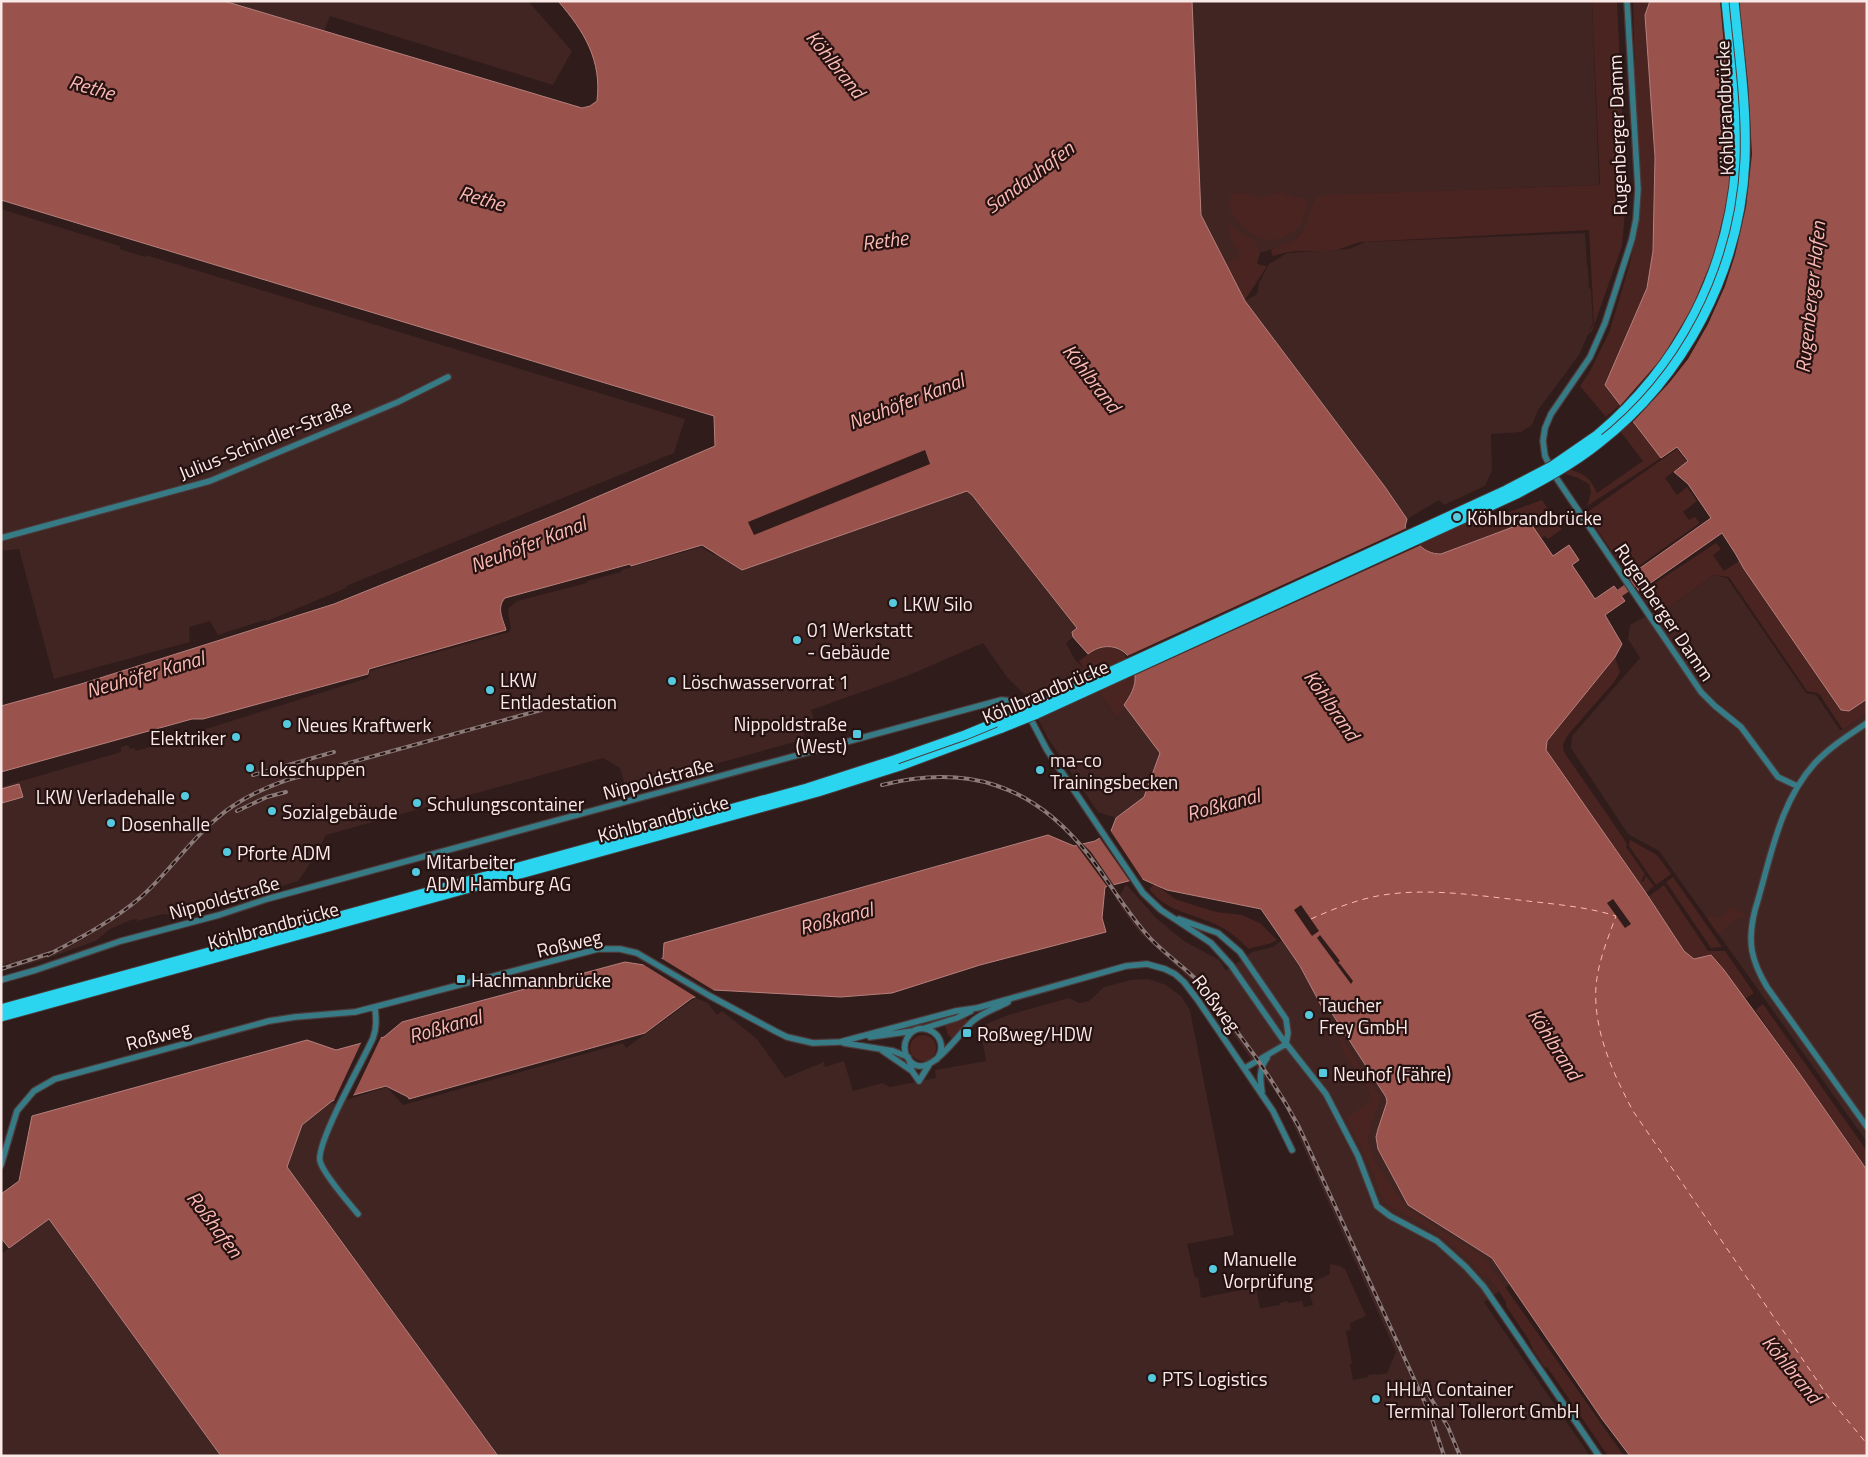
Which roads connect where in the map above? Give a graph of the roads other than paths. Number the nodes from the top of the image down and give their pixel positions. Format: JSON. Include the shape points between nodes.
{"nodes":[{"id":1,"x":1627,"y":1,"type":"edge"},
{"id":2,"x":1726,"y":1,"type":"edge"},
{"id":3,"x":1734,"y":1,"type":"edge"},
{"id":4,"x":448,"y":377,"type":"dead end"},
{"id":5,"x":1,"y":538,"type":"edge"},
{"id":6,"x":1867,"y":723,"type":"edge"},
{"id":7,"x":1797,"y":786,"type":"junction"},
{"id":8,"x":1169,"y":916,"type":"junction"},
{"id":9,"x":1,"y":980,"type":"edge"},
{"id":10,"x":1022,"y":996,"type":"junction"},
{"id":11,"x":375,"y":1008,"type":"junction"},
{"id":12,"x":977,"y":1008,"type":"junction"},
{"id":13,"x":1,"y":1009,"type":"edge"},
{"id":14,"x":1,"y":1017,"type":"edge"},
{"id":15,"x":918,"y":1030,"type":"junction"},
{"id":16,"x":858,"y":1038,"type":"junction"},
{"id":17,"x":840,"y":1042,"type":"junction"},
{"id":18,"x":1286,"y":1044,"type":"junction"},
{"id":19,"x":878,"y":1048,"type":"junction"},
{"id":20,"x":1268,"y":1056,"type":"junction"},
{"id":21,"x":908,"y":1058,"type":"junction"},
{"id":22,"x":937,"y":1059,"type":"junction"},
{"id":23,"x":929,"y":1065,"type":"junction"},
{"id":24,"x":1245,"y":1068,"type":"junction"},
{"id":25,"x":912,"y":1070,"type":"junction"},
{"id":26,"x":1263,"y":1095,"type":"junction"},
{"id":27,"x":1867,"y":1127,"type":"edge"},
{"id":28,"x":1292,"y":1150,"type":"dead end"},
{"id":29,"x":1,"y":1164,"type":"edge"},
{"id":30,"x":358,"y":1214,"type":"dead end"},
{"id":31,"x":1599,"y":1456,"type":"edge"}],
"edges":[{"from":1,"to":7,"type":"street","name":"Rugenberger Damm","via":[[1638,189],[1636,219],[1605,323],[1590,357],[1545,428],[1545,456],[1701,692],[1741,727],[1778,777]]},
{"from":2,"to":13,"type":"main road","name":"Köhlbrandbrücke","bridge":true,"via":[[1735,94],[1736,163],[1729,217],[1714,269],[1686,330],[1650,382],[1609,425],[1552,466],[1092,681],[922,750],[807,788]]},
{"from":3,"to":14,"type":"main road","name":"Köhlbrandbrücke","bridge":true,"via":[[1743,93],[1745,160],[1737,220],[1721,277],[1693,336],[1656,389],[1610,435],[1556,473],[1517,494],[1037,714],[908,763],[818,792]]},
{"from":4,"to":5,"type":"street","name":"Julius-Schindler-Straße","via":[[398,402],[210,481]]},
{"from":6,"to":7,"type":"street","via":[[1826,753]]},
{"from":7,"to":27,"type":"street","via":[[1755,910],[1750,938],[1752,954],[1767,987]]},
{"from":8,"to":9,"type":"street","name":"Nippoldstraße","via":[[1137,884],[1047,750],[1030,716],[1015,701],[1007,699],[267,899]]},
{"from":8,"to":18,"type":"street","via":[[1199,934],[1224,956]]},
{"from":8,"to":18,"type":"street","via":[[1218,933],[1240,952],[1286,1020]]},
{"from":10,"to":12,"type":"street","name":"Roßweg"},
{"from":10,"to":22,"type":"street","name":"Roßweg","via":[[974,1019]]},
{"from":10,"to":24,"type":"street","name":"Roßweg","via":[[1120,967],[1138,964],[1157,966],[1175,974],[1189,988]]},
{"from":11,"to":17,"type":"street","name":"Roßweg","via":[[598,949],[630,951],[787,1037],[813,1043]]},
{"from":11,"to":29,"type":"street","name":"Roßweg","via":[[269,1021],[56,1079],[34,1091],[23,1103],[14,1119]]},
{"from":11,"to":30,"type":"street","via":[[373,1037],[321,1148],[320,1162]]},
{"from":12,"to":15,"type":"street","name":"Roßweg"},
{"from":12,"to":16,"type":"street","name":"Roßweg"},
{"from":15,"to":16,"type":"street","name":"Roßweg"},
{"from":15,"to":21,"type":"street","via":[[906,1041]]},
{"from":15,"to":22,"type":"street","via":[[930,1030],[939,1038],[942,1050]]},
{"from":16,"to":17,"type":"street","name":"Roßweg"},
{"from":17,"to":19,"type":"street","name":"Roßweg"},
{"from":18,"to":20,"type":"street"},
{"from":18,"to":31,"type":"street","via":[[1330,1101],[1366,1175],[1377,1206],[1437,1241],[1484,1286]]},
{"from":19,"to":21,"type":"street","name":"Roßweg"},
{"from":19,"to":25,"type":"street","name":"Roßweg"},
{"from":20,"to":24,"type":"street"},
{"from":20,"to":26,"type":"street","via":[[1262,1066]]},
{"from":21,"to":23,"type":"street","name":"Roßweg","via":[[918,1065]]},
{"from":21,"to":25,"type":"street"},
{"from":22,"to":23,"type":"street","name":"Roßweg"},
{"from":23,"to":25,"type":"street","name":"Roßweg","via":[[919,1081]]},
{"from":24,"to":26,"type":"street","name":"Roßweg"},
{"from":26,"to":28,"type":"street","name":"Roßweg"}]}
